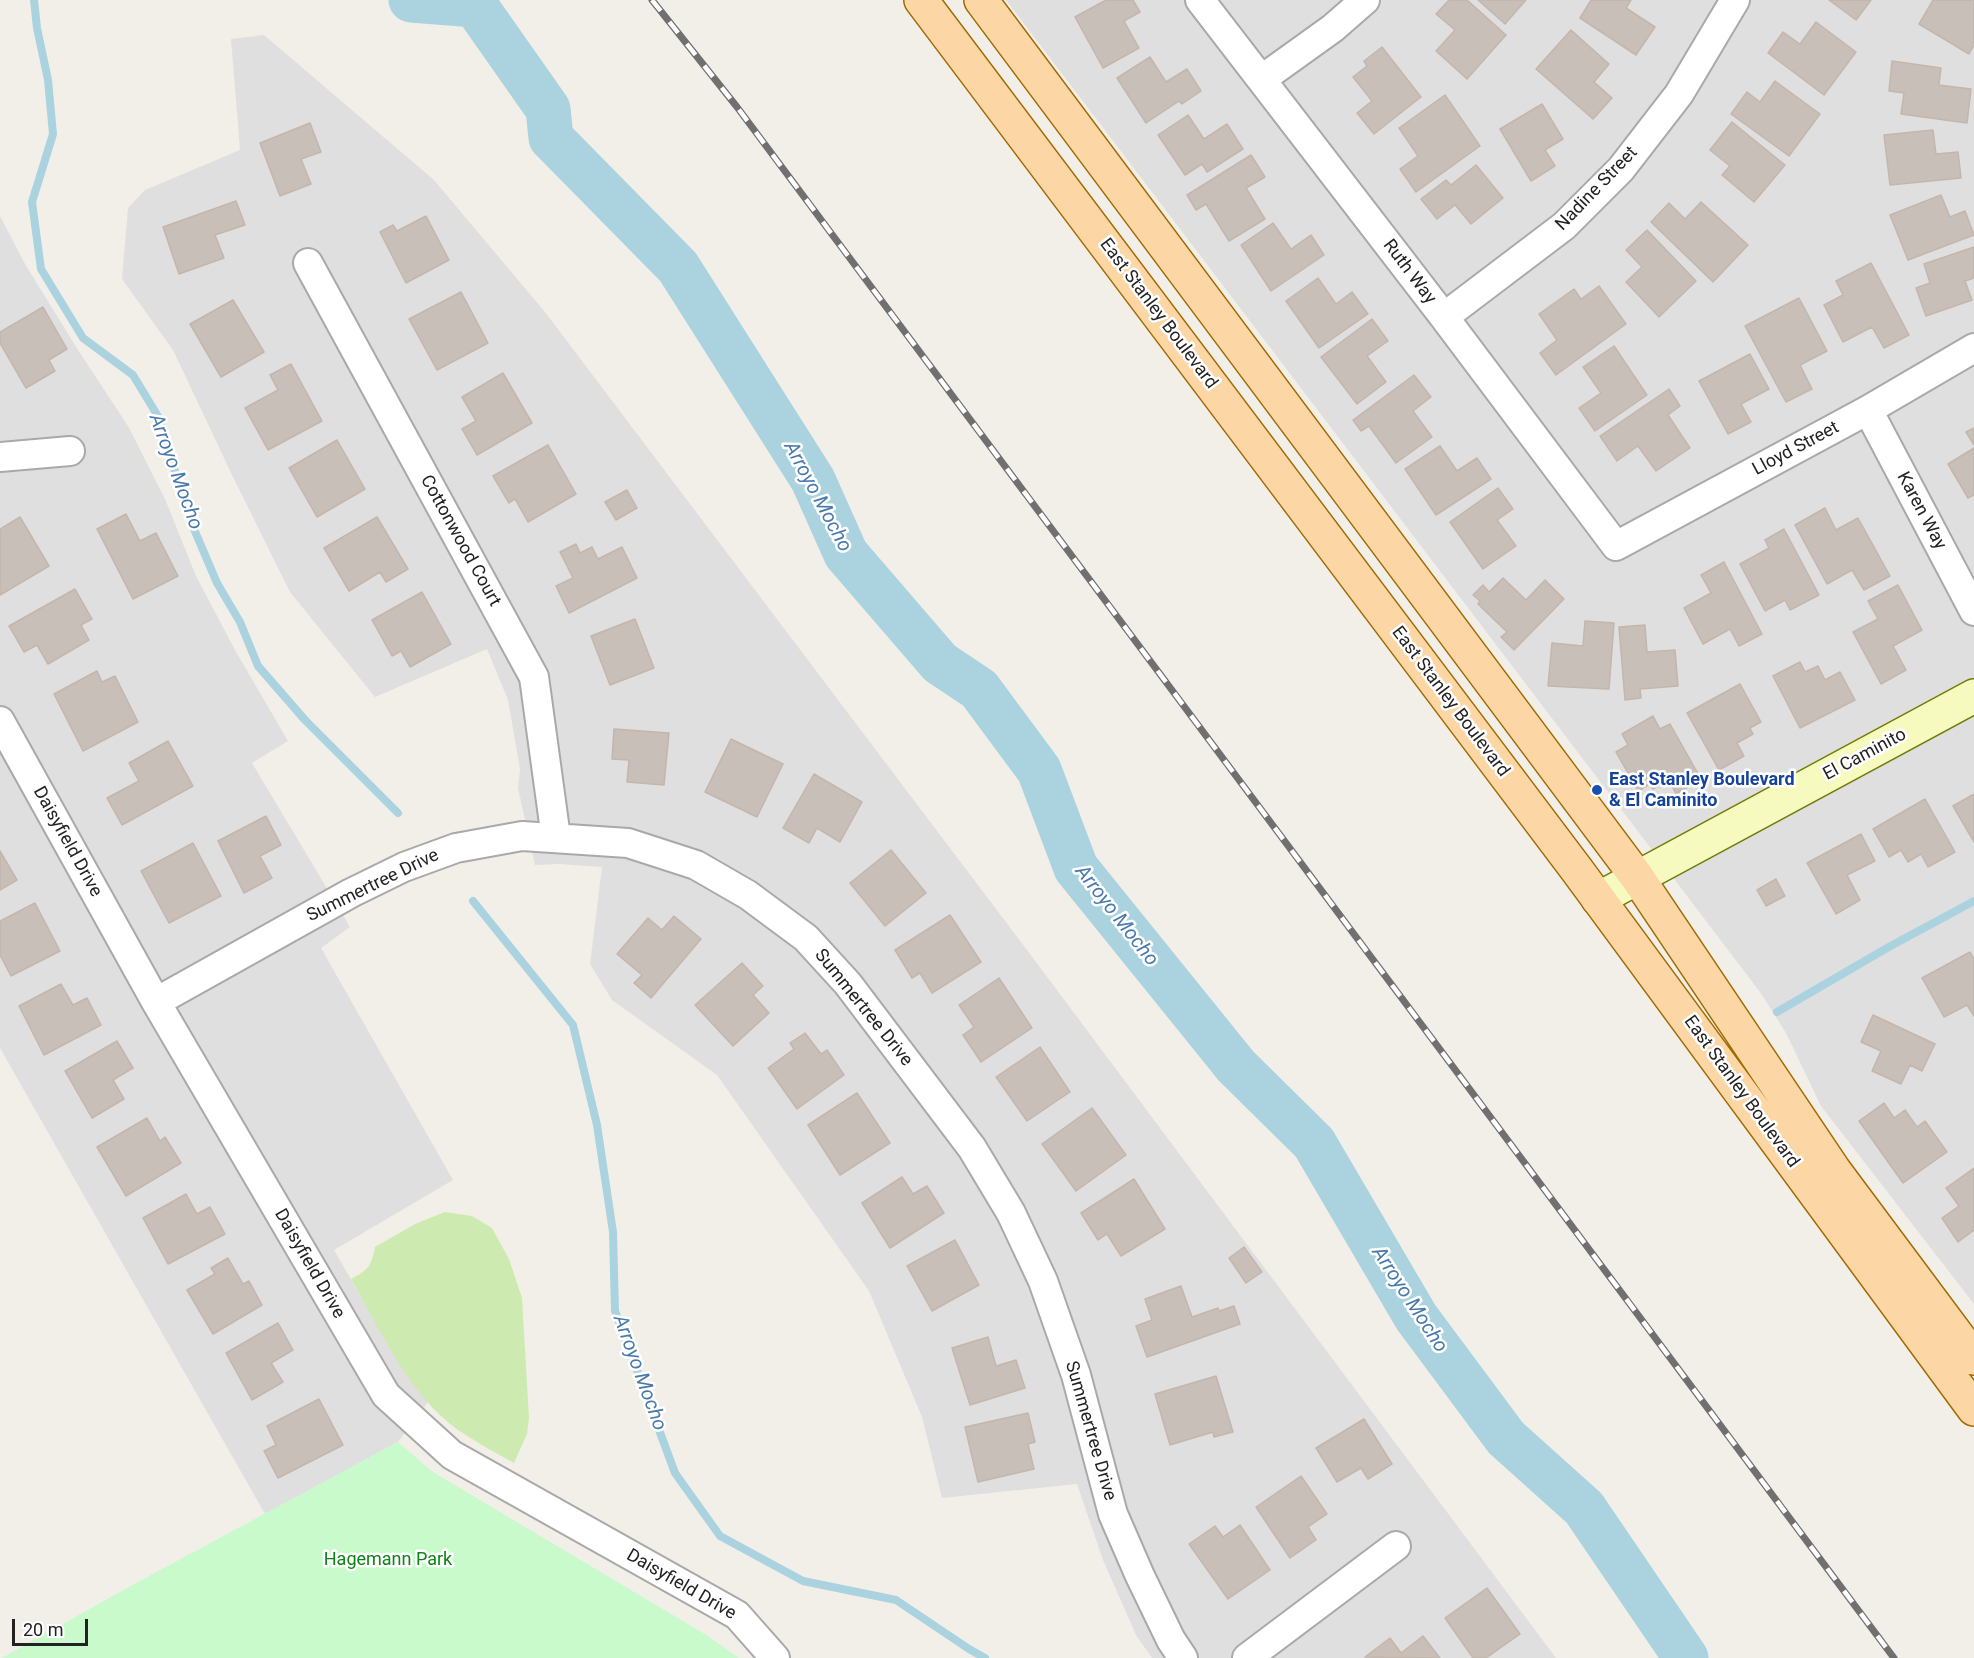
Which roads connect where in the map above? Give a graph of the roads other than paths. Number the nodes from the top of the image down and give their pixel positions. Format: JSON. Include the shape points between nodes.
{"nodes":[{"id":1,"x":921,"y":0,"type":"edge"},
{"id":2,"x":981,"y":0,"type":"edge"},
{"id":3,"x":1200,"y":0,"type":"edge"},
{"id":4,"x":1365,"y":0,"type":"edge"},
{"id":5,"x":1735,"y":0,"type":"edge"},
{"id":6,"x":1262,"y":79,"type":"junction"},
{"id":7,"x":308,"y":263,"type":"dead end"},
{"id":8,"x":1444,"y":317,"type":"junction"},
{"id":9,"x":1974,"y":348,"type":"edge"},
{"id":10,"x":1868,"y":410,"type":"junction"},
{"id":11,"x":70,"y":451,"type":"dead end"},
{"id":12,"x":0,"y":457,"type":"edge"},
{"id":13,"x":1617,"y":546,"type":"joint"},
{"id":14,"x":1974,"y":611,"type":"edge"},
{"id":15,"x":1974,"y":696,"type":"edge"},
{"id":16,"x":0,"y":721,"type":"edge"},
{"id":17,"x":556,"y":838,"type":"junction"},
{"id":18,"x":1637,"y":877,"type":"junction"},
{"id":19,"x":1598,"y":899,"type":"junction"},
{"id":20,"x":156,"y":1002,"type":"junction"},
{"id":21,"x":1974,"y":1358,"type":"edge"},
{"id":22,"x":1974,"y":1408,"type":"edge"},
{"id":23,"x":1396,"y":1546,"type":"dead end"},
{"id":24,"x":774,"y":1658,"type":"edge"},
{"id":25,"x":1183,"y":1658,"type":"edge"},
{"id":26,"x":1247,"y":1658,"type":"edge"}],
"edges":[{"from":1,"to":19,"type":"main road","name":"East Stanley Boulevard"},
{"from":2,"to":18,"type":"main road","name":"East Stanley Boulevard"},
{"from":3,"to":6,"type":"street","name":"Ruth Way"},
{"from":4,"to":6,"type":"street"},
{"from":5,"to":8,"type":"street","name":"Nadine Street","via":[[1679,94],[1621,170],[1564,226]]},
{"from":6,"to":8,"type":"street","name":"Ruth Way"},
{"from":7,"to":17,"type":"street","name":"Cottonwood Court","via":[[534,677]]},
{"from":8,"to":13,"type":"street","name":"Ruth Way"},
{"from":9,"to":10,"type":"street","name":"Lloyd Street"},
{"from":10,"to":13,"type":"street","name":"Lloyd Street"},
{"from":10,"to":14,"type":"street","name":"Karen Way"},
{"from":11,"to":12,"type":"street"},
{"from":15,"to":18,"type":"street","name":"El Caminito"},
{"from":16,"to":20,"type":"street","name":"Daisyfield Drive"},
{"from":17,"to":20,"type":"street","name":"Summertree Drive","via":[[522,836],[456,848],[404,867]]},
{"from":17,"to":25,"type":"street","name":"Summertree Drive","via":[[628,843],[696,866],[748,895],[806,938],[848,984],[972,1148],[1011,1213],[1043,1281],[1076,1375],[1113,1514]]},
{"from":18,"to":19,"type":"street","name":"El Caminito"},
{"from":18,"to":21,"type":"main road","name":"East Stanley Boulevard","via":[[1834,1170]]},
{"from":19,"to":22,"type":"main road","name":"East Stanley Boulevard"},
{"from":20,"to":24,"type":"street","name":"Daisyfield Drive","via":[[386,1395],[452,1455],[737,1615]]},
{"from":23,"to":26,"type":"street"}]}
